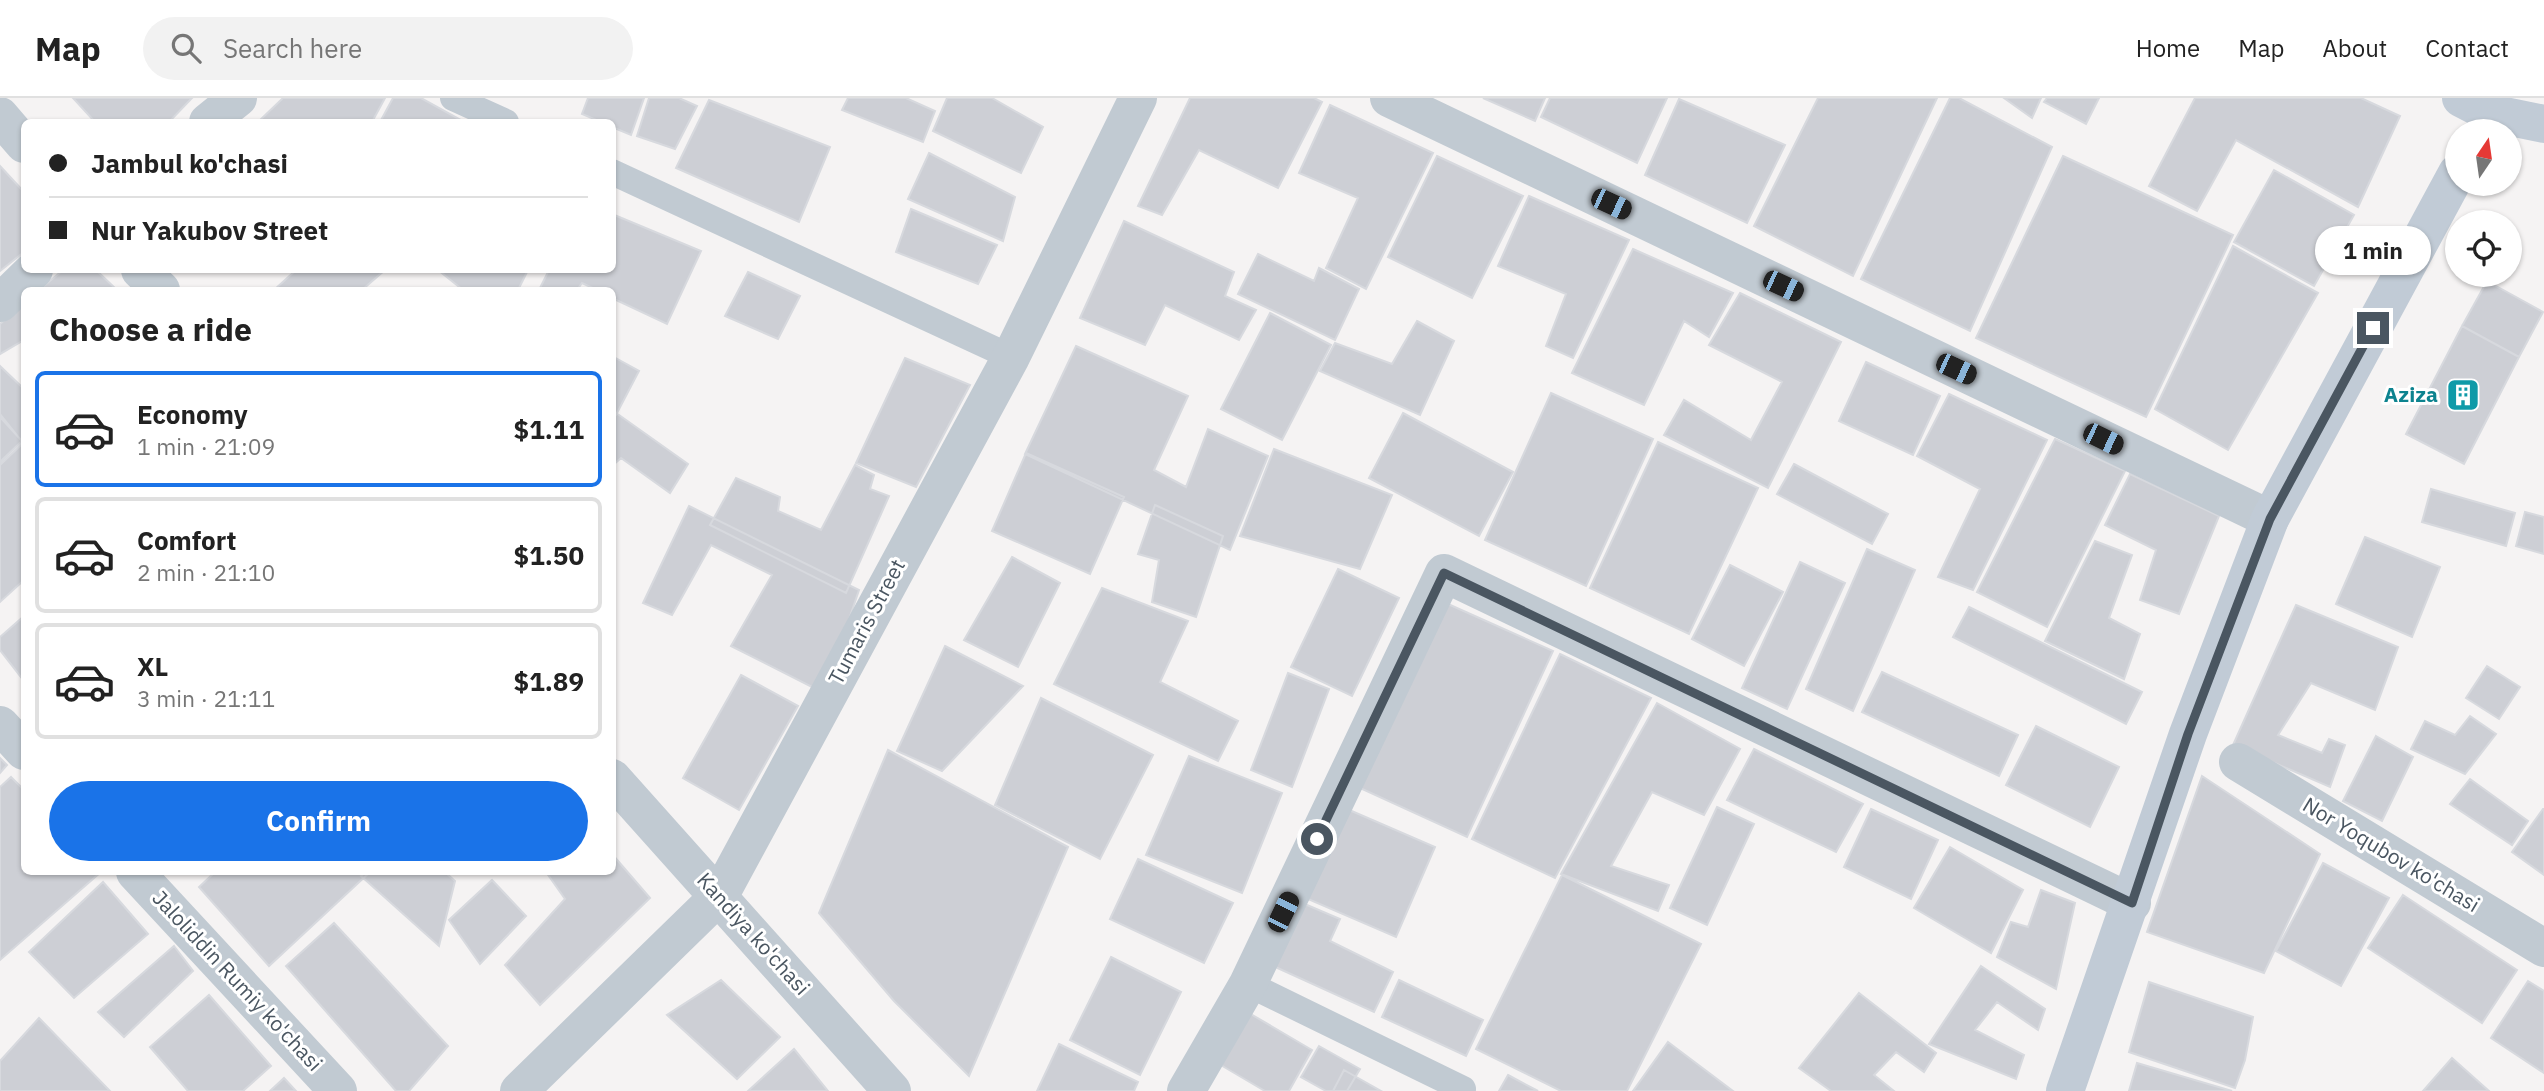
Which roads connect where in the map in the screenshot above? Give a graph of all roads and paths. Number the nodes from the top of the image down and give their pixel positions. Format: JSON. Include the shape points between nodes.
{"nodes":[{"id":1,"x":238,"y":98,"type":"edge"},
{"id":2,"x":453,"y":98,"type":"edge"},
{"id":3,"x":1138,"y":98,"type":"edge"},
{"id":4,"x":1388,"y":98,"type":"edge"},
{"id":5,"x":2482,"y":110,"type":"edge"},
{"id":6,"x":0,"y":116,"type":"edge"},
{"id":7,"x":212,"y":119,"type":"edge"},
{"id":8,"x":499,"y":119,"type":"edge"},
{"id":9,"x":2544,"y":124,"type":"edge"},
{"id":10,"x":21,"y":140,"type":"edge"},
{"id":11,"x":616,"y":174,"type":"edge"},
{"id":12,"x":2445,"y":195,"type":"edge"},
{"id":13,"x":31,"y":273,"type":"edge"},
{"id":14,"x":143,"y":273,"type":"edge"},
{"id":15,"x":158,"y":287,"type":"edge"},
{"id":16,"x":0,"y":303,"type":"edge"},
{"id":17,"x":1011,"y":357,"type":"junction"},
{"id":18,"x":2270,"y":519,"type":"junction"},
{"id":19,"x":0,"y":725,"type":"edge"},
{"id":20,"x":21,"y":748,"type":"edge"},
{"id":21,"x":2238,"y":762,"type":"dead end"},
{"id":22,"x":616,"y":782,"type":"edge"},
{"id":23,"x":138,"y":875,"type":"edge"},
{"id":24,"x":720,"y":895,"type":"junction"},
{"id":25,"x":2132,"y":903,"type":"junction"},
{"id":26,"x":2544,"y":948,"type":"edge"},
{"id":27,"x":1248,"y":984,"type":"junction"},
{"id":28,"x":1463,"y":1089,"type":"dead end"},
{"id":29,"x":338,"y":1091,"type":"edge"},
{"id":30,"x":519,"y":1091,"type":"edge"},
{"id":31,"x":892,"y":1091,"type":"edge"},
{"id":32,"x":1186,"y":1091,"type":"edge"},
{"id":33,"x":2065,"y":1091,"type":"edge"}],
"edges":[{"from":1,"to":7,"type":"street"},
{"from":2,"to":8,"type":"lane"},
{"from":3,"to":17,"type":"street","name":"Tumaris Street"},
{"from":4,"to":18,"type":"street"},
{"from":5,"to":9,"type":"street"},
{"from":6,"to":10,"type":"street"},
{"from":11,"to":17,"type":"lane"},
{"from":12,"to":18,"type":"street"},
{"from":13,"to":16,"type":"street"},
{"from":14,"to":15,"type":"street"},
{"from":17,"to":24,"type":"street","name":"Tumaris Street"},
{"from":18,"to":25,"type":"street","via":[[2188,734]]},
{"from":19,"to":20,"type":"street"},
{"from":21,"to":26,"type":"street","name":"Nor Yoqubov ko'chasi"},
{"from":22,"to":24,"type":"street","name":"Kandiya ko'chasi"},
{"from":23,"to":29,"type":"street","name":"Jaloliddin Rumiy ko'chasi"},
{"from":24,"to":30,"type":"street","name":"Tumaris Street"},
{"from":24,"to":31,"type":"street","name":"Kandiya ko'chasi"},
{"from":25,"to":27,"type":"street","via":[[1444,573]]},
{"from":25,"to":33,"type":"street"},
{"from":27,"to":28,"type":"lane"},
{"from":27,"to":32,"type":"street"}]}
